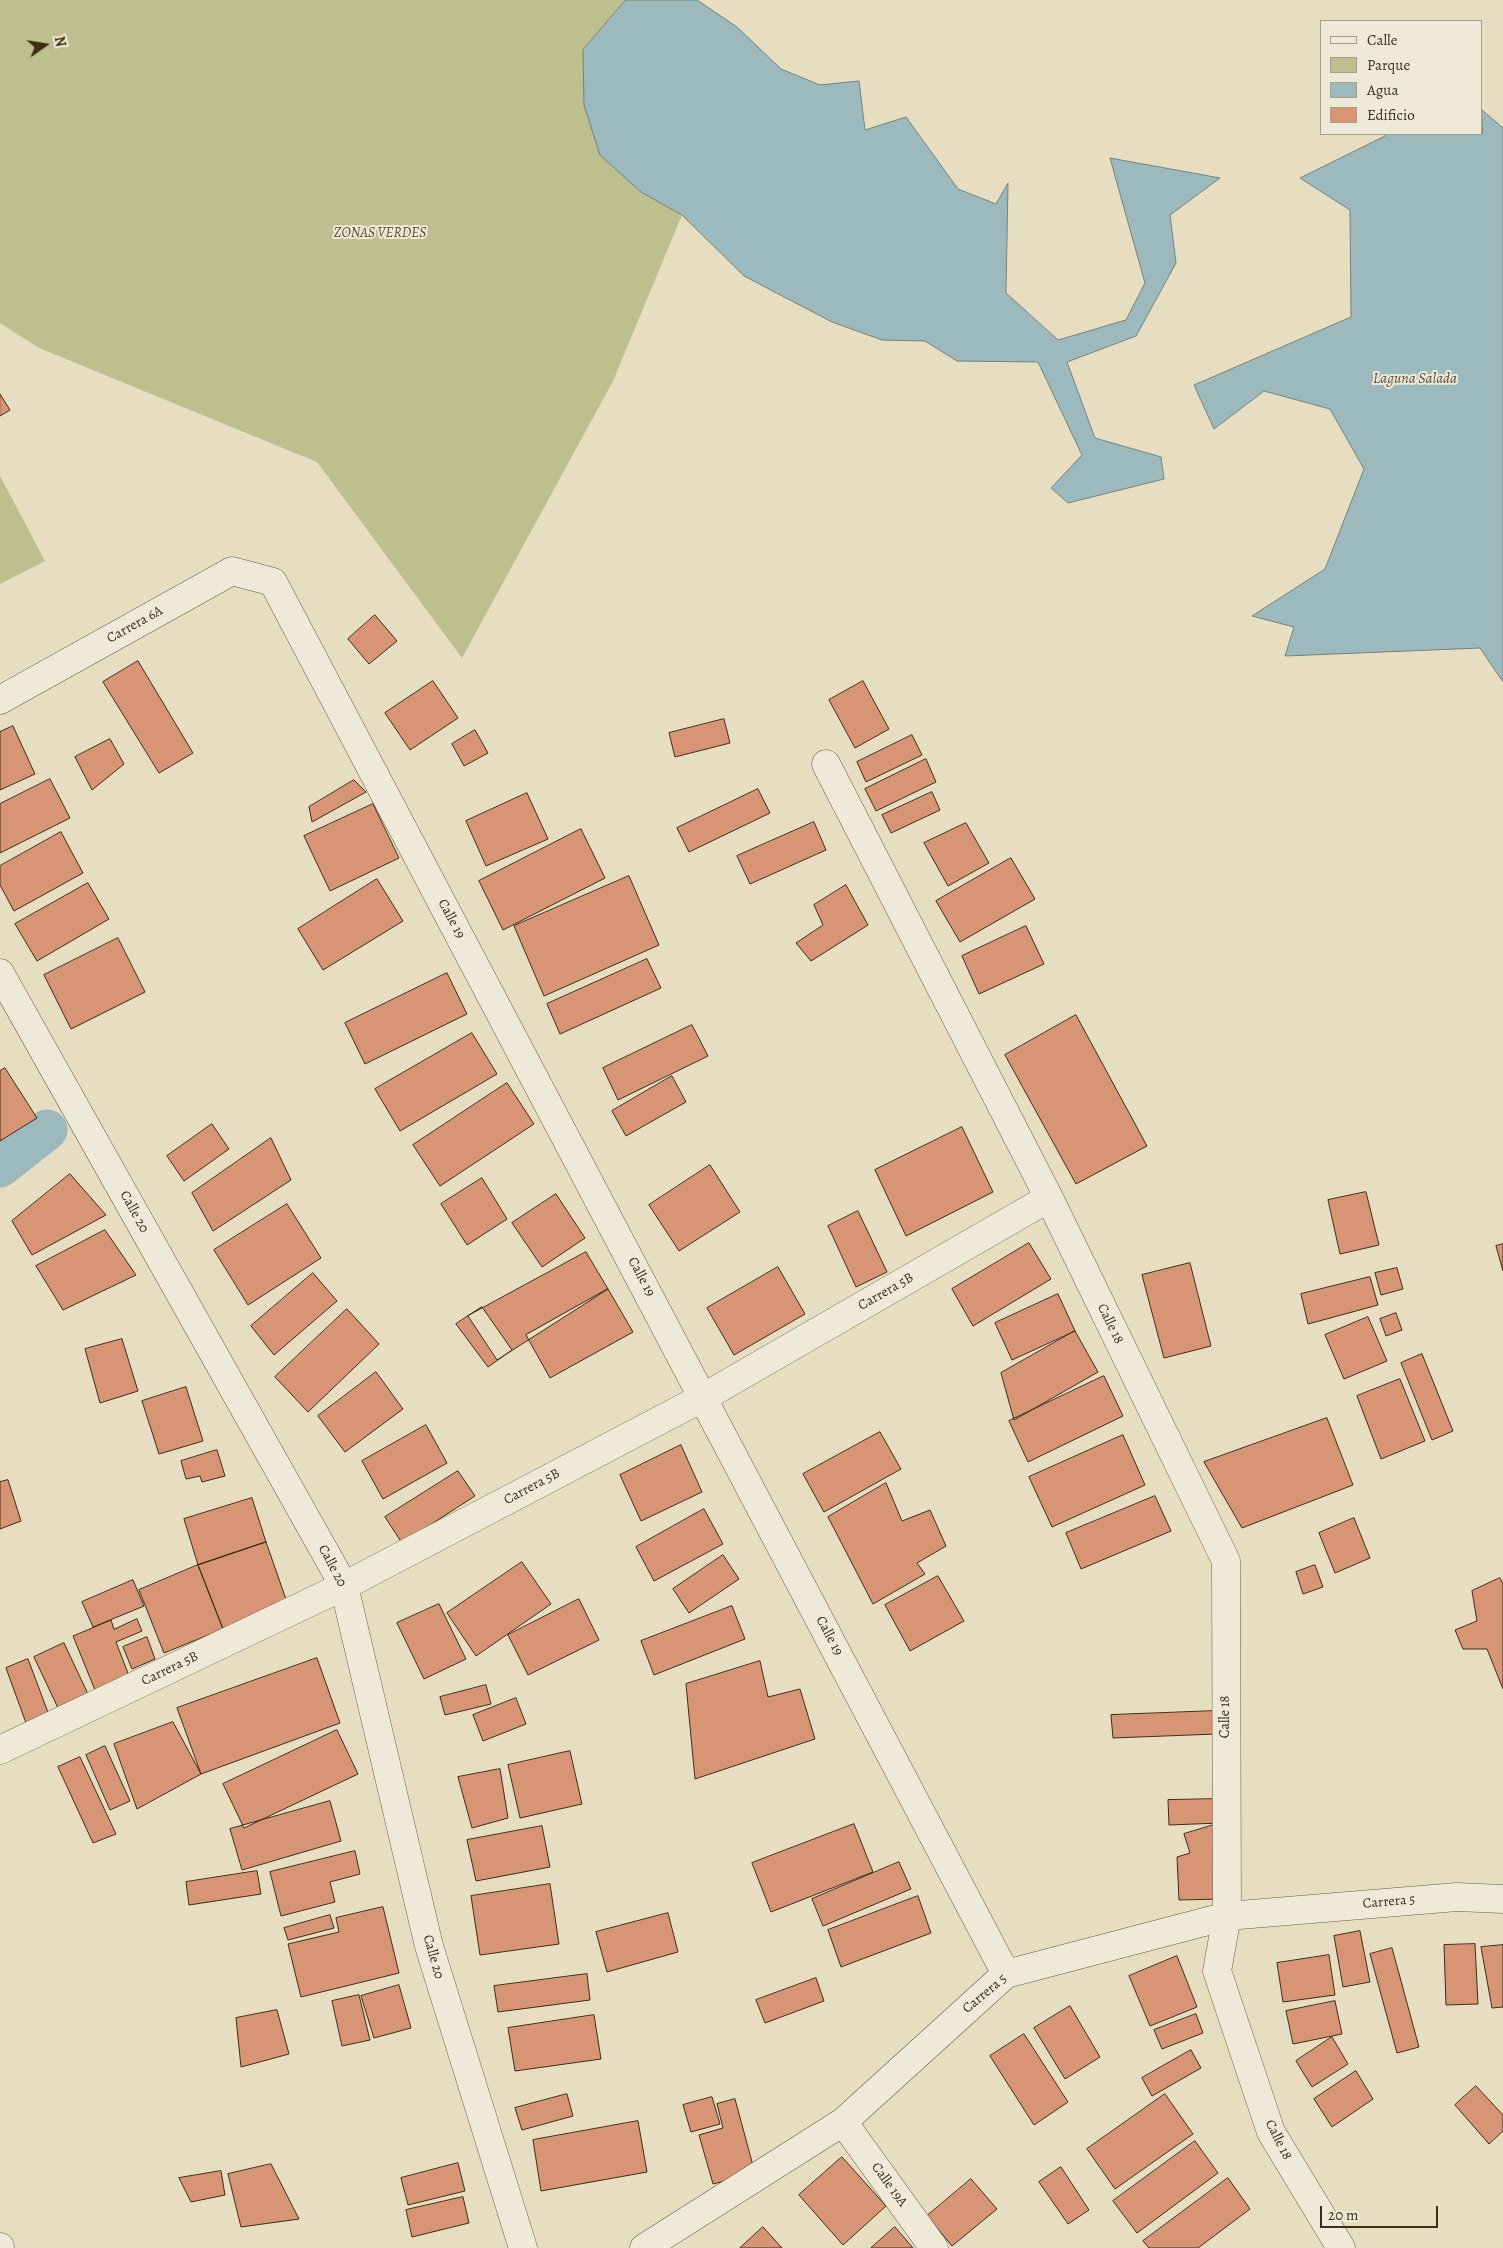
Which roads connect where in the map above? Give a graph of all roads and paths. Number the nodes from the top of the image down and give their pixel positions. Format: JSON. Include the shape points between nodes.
{"nodes":[{"id":1,"x":273,"y":582,"type":"joint"},
{"id":2,"x":0,"y":700,"type":"edge"},
{"id":3,"x":826,"y":764,"type":"dead end"},
{"id":4,"x":0,"y":973,"type":"edge"},
{"id":5,"x":9,"y":1011,"type":"edge"},
{"id":6,"x":1049,"y":1198,"type":"junction"},
{"id":7,"x":704,"y":1397,"type":"junction"},
{"id":8,"x":344,"y":1586,"type":"junction"},
{"id":9,"x":0,"y":1750,"type":"edge"},
{"id":10,"x":1503,"y":1899,"type":"edge"},
{"id":11,"x":1227,"y":1916,"type":"junction"},
{"id":12,"x":1006,"y":1974,"type":"junction"},
{"id":13,"x":843,"y":2122,"type":"junction"},
{"id":14,"x":523,"y":2248,"type":"edge"},
{"id":15,"x":644,"y":2248,"type":"edge"},
{"id":16,"x":934,"y":2248,"type":"edge"},
{"id":17,"x":1341,"y":2248,"type":"edge"}],
"edges":[{"from":1,"to":2,"type":"street","name":"Carrera 6A","via":[[232,571]]},
{"from":1,"to":7,"type":"street","name":"Calle 19"},
{"from":3,"to":6,"type":"street","name":"Calle 18"},
{"from":4,"to":5,"type":"street","name":"Calle 20"},
{"from":5,"to":8,"type":"street","name":"Calle 20"},
{"from":6,"to":7,"type":"street","name":"Carrera 5B"},
{"from":6,"to":11,"type":"street","name":"Calle 18","via":[[1226,1561]]},
{"from":7,"to":8,"type":"street","name":"Carrera 5B"},
{"from":7,"to":12,"type":"street","name":"Calle 19"},
{"from":8,"to":9,"type":"street","name":"Carrera 5B"},
{"from":8,"to":14,"type":"street","name":"Calle 20","via":[[428,1946]]},
{"from":10,"to":11,"type":"street","name":"Carrera 5","via":[[1456,1897]]},
{"from":11,"to":12,"type":"street","name":"Carrera 5"},
{"from":11,"to":17,"type":"street","name":"Calle 18","via":[[1217,1970],[1271,2132]]},
{"from":12,"to":13,"type":"street","name":"Carrera 5"},
{"from":13,"to":15,"type":"street","name":"Carrera 5"},
{"from":13,"to":16,"type":"street","name":"Calle 19A"}]}
